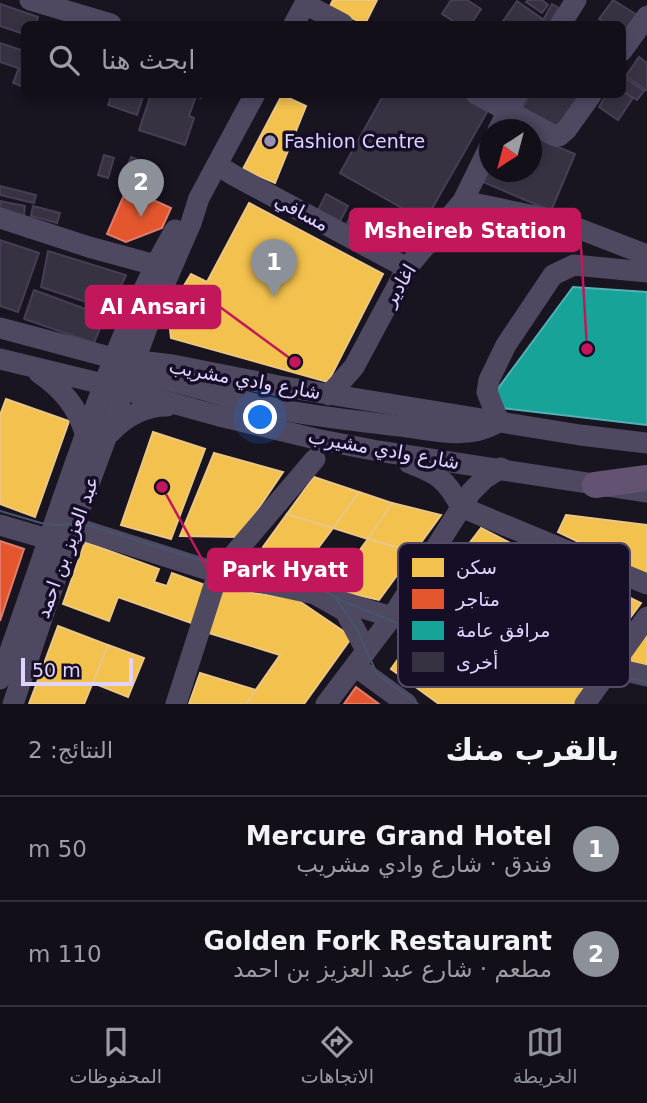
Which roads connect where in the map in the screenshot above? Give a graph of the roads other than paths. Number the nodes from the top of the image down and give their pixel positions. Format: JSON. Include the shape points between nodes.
{"nodes":[{"id":1,"x":30,"y":0,"type":"edge"},
{"id":2,"x":576,"y":0,"type":"edge"},
{"id":3,"x":642,"y":0,"type":"edge"},
{"id":4,"x":306,"y":2,"type":"edge"},
{"id":5,"x":647,"y":5,"type":"edge"},
{"id":6,"x":647,"y":16,"type":"edge"},
{"id":7,"x":101,"y":21,"type":"edge"},
{"id":8,"x":296,"y":21,"type":"edge"},
{"id":9,"x":338,"y":21,"type":"edge"},
{"id":10,"x":563,"y":21,"type":"edge"},
{"id":11,"x":626,"y":45,"type":"edge"},
{"id":12,"x":253,"y":98,"type":"edge"},
{"id":13,"x":483,"y":98,"type":"edge"},
{"id":14,"x":589,"y":98,"type":"edge"},
{"id":15,"x":507,"y":112,"type":"edge"},
{"id":16,"x":479,"y":167,"type":"edge"},
{"id":17,"x":215,"y":180,"type":"junction"},
{"id":18,"x":463,"y":201,"type":"junction"},
{"id":19,"x":0,"y":218,"type":"edge"},
{"id":20,"x":647,"y":255,"type":"edge"},
{"id":21,"x":155,"y":265,"type":"junction"},
{"id":22,"x":407,"y":268,"type":"junction"},
{"id":23,"x":647,"y":272,"type":"edge"},
{"id":24,"x":155,"y":306,"type":"junction"},
{"id":25,"x":0,"y":328,"type":"edge"},
{"id":26,"x":359,"y":358,"type":"junction"},
{"id":27,"x":0,"y":359,"type":"edge"},
{"id":28,"x":173,"y":365,"type":"junction"},
{"id":29,"x":31,"y":367,"type":"junction"},
{"id":30,"x":125,"y":371,"type":"junction"},
{"id":31,"x":103,"y":384,"type":"junction"},
{"id":32,"x":329,"y":395,"type":"junction"},
{"id":33,"x":377,"y":402,"type":"junction"},
{"id":34,"x":184,"y":407,"type":"junction"},
{"id":35,"x":499,"y":422,"type":"junction"},
{"id":36,"x":85,"y":433,"type":"junction"},
{"id":37,"x":107,"y":438,"type":"junction"},
{"id":38,"x":647,"y":443,"type":"edge"},
{"id":39,"x":378,"y":451,"type":"junction"},
{"id":40,"x":315,"y":459,"type":"dead end"},
{"id":41,"x":501,"y":468,"type":"junction"},
{"id":42,"x":647,"y":478,"type":"edge"},
{"id":43,"x":595,"y":485,"type":"junction"},
{"id":44,"x":647,"y":492,"type":"edge"},
{"id":45,"x":461,"y":507,"type":"junction"},
{"id":46,"x":0,"y":525,"type":"edge"},
{"id":47,"x":73,"y":527,"type":"junction"},
{"id":48,"x":48,"y":539,"type":"junction"},
{"id":49,"x":438,"y":543,"type":"edge"},
{"id":50,"x":548,"y":543,"type":"edge"},
{"id":51,"x":218,"y":573,"type":"junction"},
{"id":52,"x":630,"y":577,"type":"edge"},
{"id":53,"x":647,"y":584,"type":"edge"},
{"id":54,"x":315,"y":594,"type":"junction"},
{"id":55,"x":398,"y":607,"type":"edge"},
{"id":56,"x":392,"y":617,"type":"junction"},
{"id":57,"x":647,"y":617,"type":"edge"},
{"id":58,"x":398,"y":618,"type":"edge"},
{"id":59,"x":630,"y":641,"type":"edge"},
{"id":60,"x":360,"y":658,"type":"junction"},
{"id":61,"x":0,"y":679,"type":"edge"},
{"id":62,"x":598,"y":687,"type":"edge"},
{"id":63,"x":13,"y":704,"type":"edge"},
{"id":64,"x":176,"y":704,"type":"edge"},
{"id":65,"x":326,"y":704,"type":"edge"},
{"id":66,"x":407,"y":704,"type":"edge"},
{"id":67,"x":586,"y":704,"type":"edge"}],
"edges":[{"from":1,"to":7,"type":"street"},
{"from":2,"to":10,"type":"street"},
{"from":3,"to":5,"type":"street"},
{"from":4,"to":8,"type":"street"},
{"from":4,"to":9,"type":"street"},
{"from":6,"to":11,"type":"street"},
{"from":12,"to":17,"type":"street"},
{"from":13,"to":15,"type":"street"},
{"from":14,"to":15,"type":"street","via":[[559,136]]},
{"from":16,"to":18,"type":"street","name":"اغادير"},
{"from":17,"to":21,"type":"street","via":[[182,219]]},
{"from":17,"to":22,"type":"street","name":"مسافي"},
{"from":17,"to":24,"type":"street"},
{"from":18,"to":20,"type":"street","via":[[559,221]]},
{"from":18,"to":22,"type":"street","name":"اغادير"},
{"from":19,"to":21,"type":"street"},
{"from":21,"to":30,"type":"street"},
{"from":22,"to":26,"type":"street","name":"اغادير"},
{"from":23,"to":35,"type":"street","via":[[574,265],[553,275],[506,345],[489,380],[487,392]]},
{"from":24,"to":28,"type":"street","via":[[154,338]]},
{"from":24,"to":30,"type":"street"},
{"from":25,"to":30,"type":"street","name":"شارع وادي مشيرب"},
{"from":26,"to":32,"type":"street","name":"اغادير"},
{"from":26,"to":33,"type":"street","via":[[362,378]]},
{"from":27,"to":29,"type":"street"},
{"from":28,"to":30,"type":"street","name":"شارع وادي مشريب"},
{"from":28,"to":32,"type":"street","name":"شارع وادي مشريب"},
{"from":29,"to":31,"type":"street"},
{"from":29,"to":36,"type":"street","via":[[71,400]]},
{"from":30,"to":31,"type":"street","name":"عبد العزيز بن احمد"},
{"from":30,"to":34,"type":"street","name":"شارع وادي مشيرب"},
{"from":30,"to":35,"type":"street","via":[[262,406],[352,421],[450,433],[489,428]]},
{"from":30,"to":37,"type":"street","name":"عبد العزيز بن احمد"},
{"from":31,"to":36,"type":"street","name":"عبد العزيز بن احمد"},
{"from":32,"to":33,"type":"street","name":"شارع وادي مشريب"},
{"from":33,"to":35,"type":"street"},
{"from":34,"to":37,"type":"street","via":[[139,411]]},
{"from":34,"to":39,"type":"street","name":"شارع وادي مشيرب"},
{"from":35,"to":38,"type":"street"},
{"from":36,"to":48,"type":"street","name":"عبد العزيز بن احمد"},
{"from":37,"to":47,"type":"street","name":"عبد العزيز بن احمد"},
{"from":39,"to":41,"type":"street","name":"شارع وادي مشيرب"},
{"from":39,"to":45,"type":"street","via":[[442,478]]},
{"from":40,"to":51,"type":"street"},
{"from":41,"to":43,"type":"street","name":"شارع وادي مشيرب"},
{"from":41,"to":45,"type":"street","via":[[477,485]]},
{"from":42,"to":43,"type":"main road"},
{"from":43,"to":44,"type":"street","name":"شارع وادي مشيرب"},
{"from":45,"to":49,"type":"street"},
{"from":45,"to":50,"type":"street"},
{"from":46,"to":48,"type":"street"},
{"from":47,"to":48,"type":"street"},
{"from":47,"to":51,"type":"street"},
{"from":47,"to":63,"type":"street","name":"عبد العزيز بن احمد"},
{"from":48,"to":61,"type":"street","name":"عبد العزيز بن احمد"},
{"from":51,"to":54,"type":"street"},
{"from":51,"to":64,"type":"street"},
{"from":52,"to":53,"type":"street"},
{"from":54,"to":56,"type":"street"},
{"from":54,"to":60,"type":"street","via":[[345,611]]},
{"from":55,"to":56,"type":"street"},
{"from":56,"to":58,"type":"street"},
{"from":56,"to":60,"type":"street"},
{"from":57,"to":59,"type":"street"},
{"from":60,"to":65,"type":"street"},
{"from":60,"to":66,"type":"street"},
{"from":62,"to":67,"type":"street"}]}
